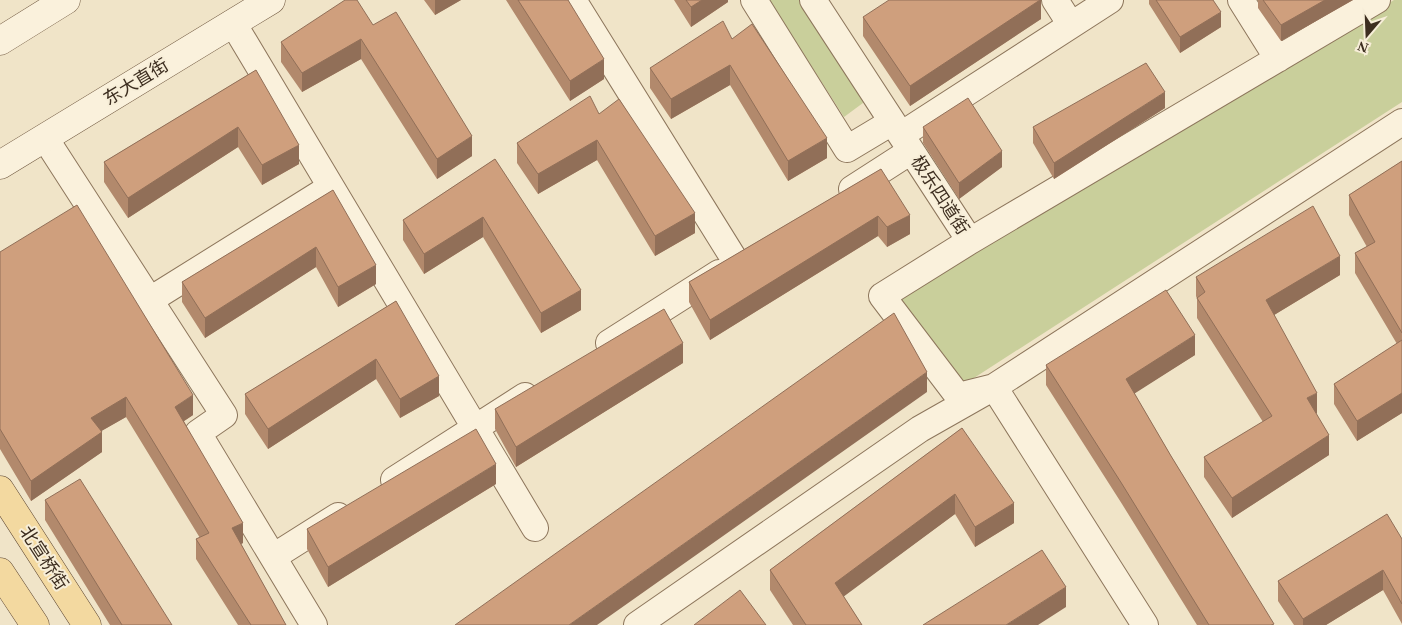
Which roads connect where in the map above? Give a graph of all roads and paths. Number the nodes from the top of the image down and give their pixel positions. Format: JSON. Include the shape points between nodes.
{"nodes":[{"id":1,"x":66,"y":0,"type":"edge"},
{"id":2,"x":272,"y":0,"type":"edge"},
{"id":3,"x":574,"y":0,"type":"edge"},
{"id":4,"x":754,"y":0,"type":"edge"},
{"id":5,"x":813,"y":0,"type":"edge"},
{"id":6,"x":1055,"y":0,"type":"edge"},
{"id":7,"x":1110,"y":0,"type":"edge"},
{"id":8,"x":1241,"y":0,"type":"edge"},
{"id":9,"x":1377,"y":0,"type":"edge"},
{"id":10,"x":233,"y":23,"type":"junction"},
{"id":11,"x":1071,"y":25,"type":"junction"},
{"id":12,"x":0,"y":41,"type":"edge"},
{"id":13,"x":1278,"y":59,"type":"junction"},
{"id":14,"x":1402,"y":122,"type":"edge"},
{"id":15,"x":901,"y":136,"type":"junction"},
{"id":16,"x":45,"y":138,"type":"junction"},
{"id":17,"x":0,"y":165,"type":"edge"},
{"id":18,"x":331,"y":187,"type":"junction"},
{"id":19,"x":833,"y":200,"type":"edge"},
{"id":20,"x":970,"y":241,"type":"junction"},
{"id":21,"x":150,"y":300,"type":"junction"},
{"id":22,"x":592,"y":353,"type":"edge"},
{"id":23,"x":542,"y":385,"type":"edge"},
{"id":24,"x":994,"y":387,"type":"junction"},
{"id":25,"x":474,"y":428,"type":"junction"},
{"id":26,"x":0,"y":490,"type":"edge"},
{"id":27,"x":534,"y":528,"type":"dead end"},
{"id":28,"x":273,"y":557,"type":"junction"},
{"id":29,"x":0,"y":572,"type":"edge"},
{"id":30,"x":35,"y":625,"type":"edge"},
{"id":31,"x":87,"y":625,"type":"edge"},
{"id":32,"x":314,"y":625,"type":"edge"},
{"id":33,"x":637,"y":625,"type":"edge"},
{"id":34,"x":1145,"y":625,"type":"edge"}],
"edges":[{"from":1,"to":12,"type":"main road"},
{"from":2,"to":10,"type":"main road","name":"东大直街"},
{"from":3,"to":22,"type":"street","via":[[744,257]]},
{"from":4,"to":15,"type":"street","via":[[847,150]]},
{"from":5,"to":15,"type":"street","name":"极乐四道街"},
{"from":6,"to":11,"type":"street"},
{"from":7,"to":11,"type":"street"},
{"from":8,"to":13,"type":"street"},
{"from":9,"to":13,"type":"street"},
{"from":10,"to":16,"type":"main road","name":"东大直街"},
{"from":10,"to":18,"type":"street"},
{"from":11,"to":15,"type":"street"},
{"from":13,"to":20,"type":"street"},
{"from":14,"to":24,"type":"street"},
{"from":15,"to":19,"type":"street"},
{"from":15,"to":20,"type":"street","name":"极乐四道街"},
{"from":16,"to":17,"type":"main road","name":"东大直街"},
{"from":16,"to":21,"type":"street"},
{"from":18,"to":21,"type":"street"},
{"from":18,"to":25,"type":"street","via":[[393,310]]},
{"from":20,"to":24,"type":"street","name":"极乐四道街","via":[[882,296],[958,396]]},
{"from":21,"to":28,"type":"street","via":[[233,410],[198,433]]},
{"from":23,"to":25,"type":"street"},
{"from":24,"to":33,"type":"street","via":[[920,429]]},
{"from":24,"to":34,"type":"street"},
{"from":25,"to":27,"type":"street"},
{"from":25,"to":28,"type":"street"},
{"from":26,"to":31,"type":"main road","name":"北宣桥街"},
{"from":28,"to":32,"type":"street"},
{"from":29,"to":30,"type":"main road"}]}
